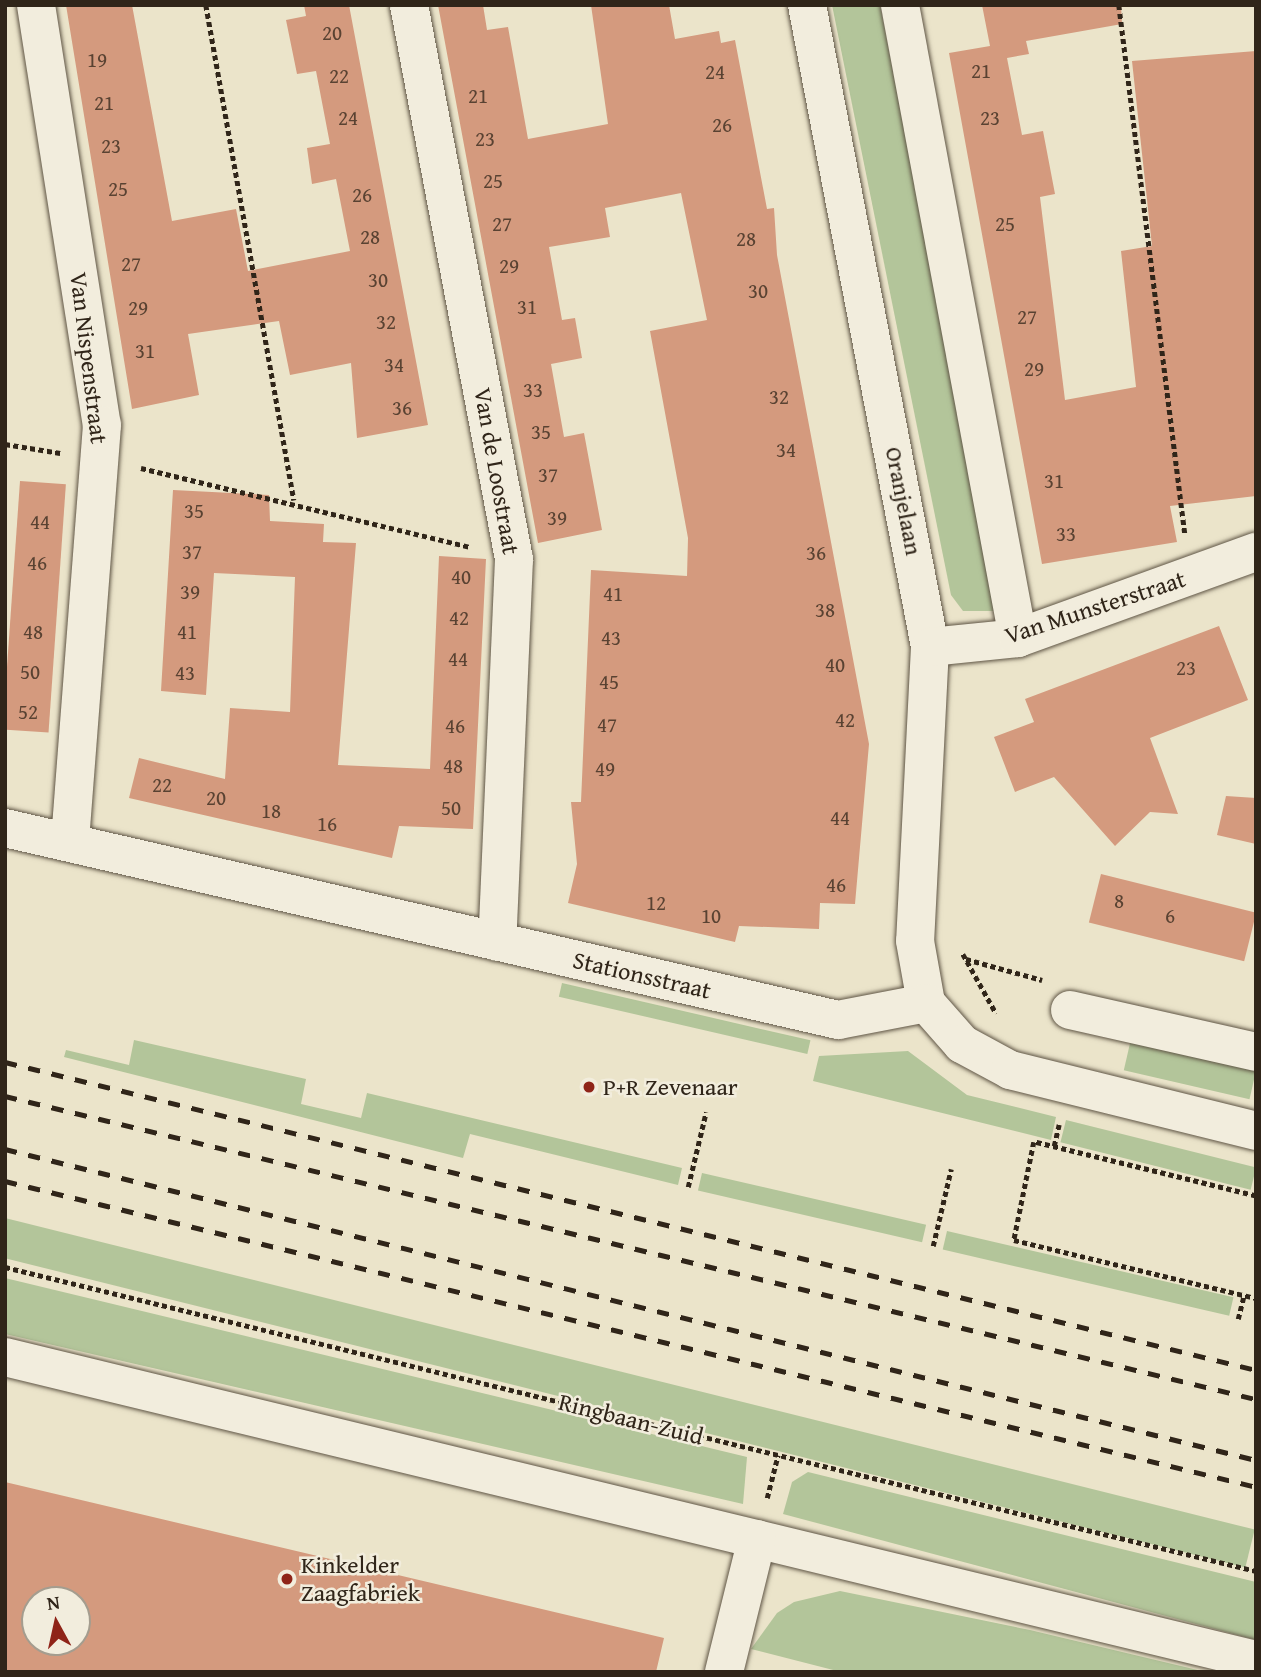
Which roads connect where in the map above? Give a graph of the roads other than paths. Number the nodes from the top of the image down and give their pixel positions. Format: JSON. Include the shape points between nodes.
{"nodes":[{"id":1,"x":36,"y":5,"type":"edge"},
{"id":2,"x":410,"y":5,"type":"edge"},
{"id":3,"x":807,"y":5,"type":"edge"},
{"id":4,"x":900,"y":5,"type":"edge"},
{"id":5,"x":1256,"y":552,"type":"edge"},
{"id":6,"x":1018,"y":638,"type":"junction"},
{"id":7,"x":930,"y":647,"type":"junction"},
{"id":8,"x":5,"y":828,"type":"edge"},
{"id":9,"x":70,"y":840,"type":"junction"},
{"id":10,"x":498,"y":942,"type":"junction"},
{"id":11,"x":926,"y":1003,"type":"junction"},
{"id":12,"x":1070,"y":1010,"type":"road end"},
{"id":13,"x":1256,"y":1052,"type":"edge"},
{"id":14,"x":1256,"y":1131,"type":"edge"},
{"id":15,"x":5,"y":1357,"type":"edge"},
{"id":16,"x":757,"y":1539,"type":"junction"},
{"id":17,"x":1256,"y":1660,"type":"edge"},
{"id":18,"x":724,"y":1672,"type":"edge"}],
"edges":[{"from":1,"to":9,"type":"street","name":"Van Nispenstraat","via":[[102,425]]},
{"from":2,"to":10,"type":"street","name":"Van de Loostraat","via":[[514,559]]},
{"from":3,"to":7,"type":"street","name":"Oranjelaan"},
{"from":4,"to":6,"type":"street"},
{"from":5,"to":6,"type":"street","name":"Van Munsterstraat"},
{"from":6,"to":7,"type":"street","name":"Van Munsterstraat"},
{"from":7,"to":11,"type":"street","name":"Oranjelaan","via":[[915,941]]},
{"from":8,"to":9,"type":"street","name":"Stationsstraat"},
{"from":9,"to":10,"type":"street","name":"Stationsstraat"},
{"from":10,"to":11,"type":"street","name":"Stationsstraat","via":[[838,1020]]},
{"from":11,"to":14,"type":"street","via":[[962,1044],[1010,1070]]},
{"from":12,"to":13,"type":"street"},
{"from":15,"to":16,"type":"street"},
{"from":16,"to":17,"type":"street"},
{"from":16,"to":18,"type":"street"}]}
